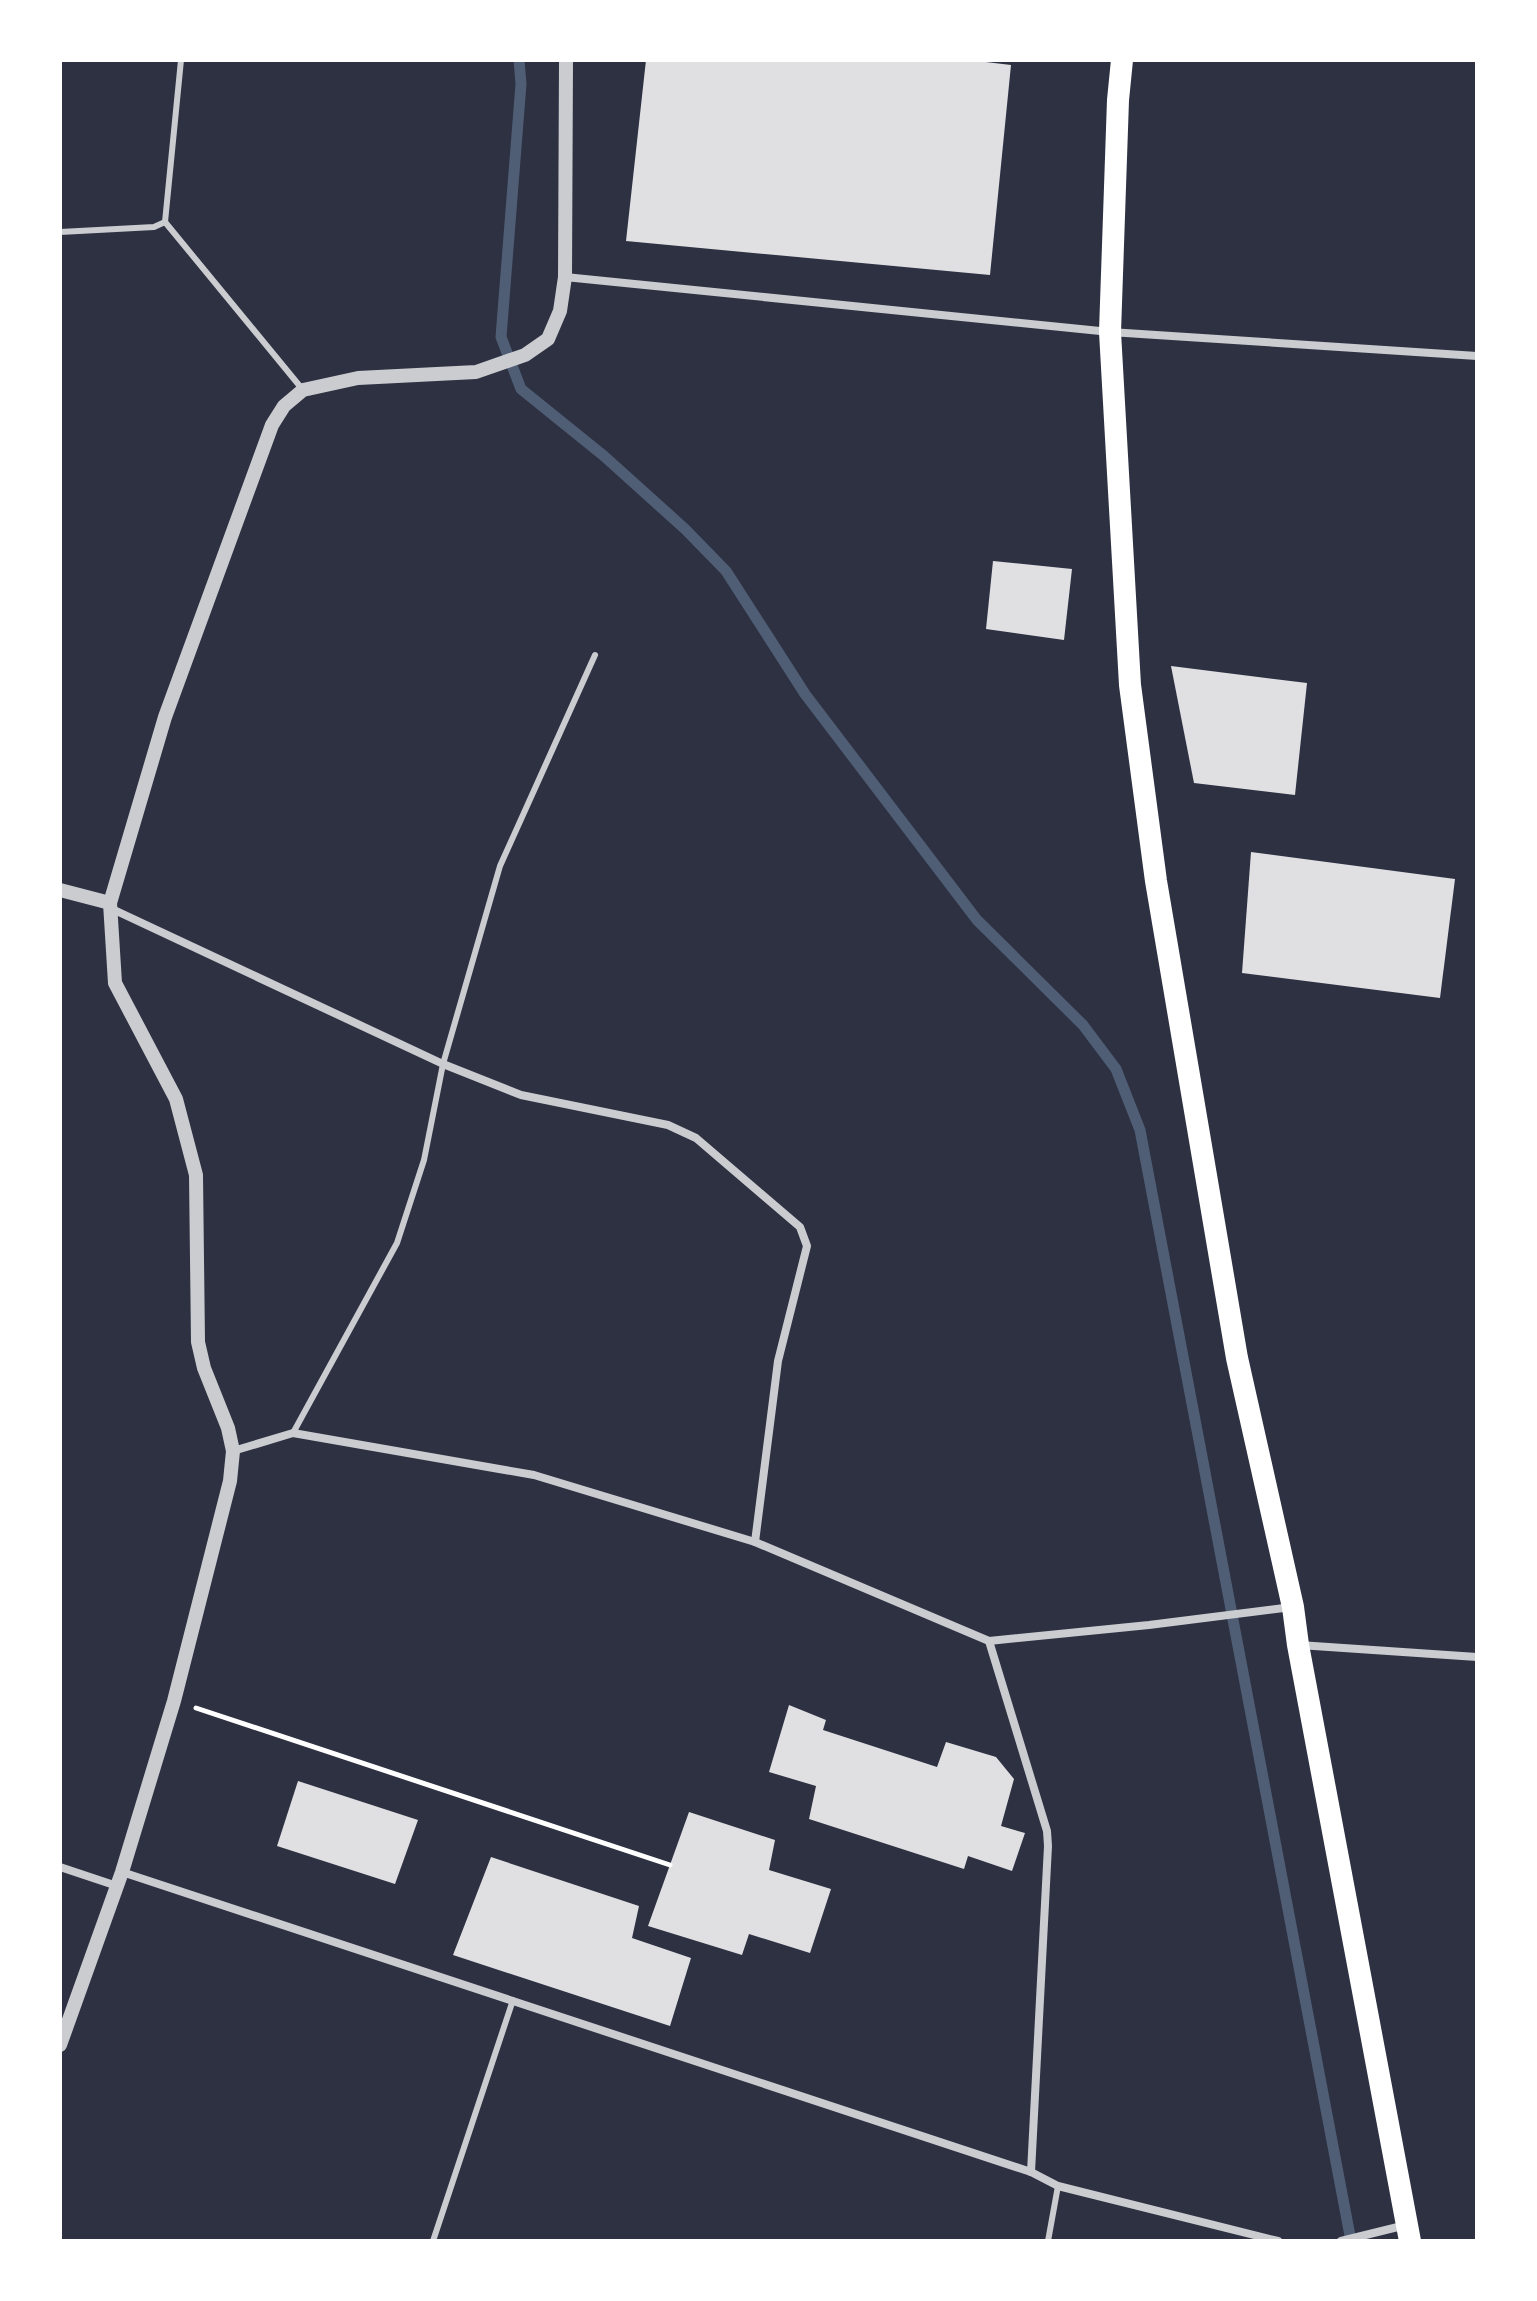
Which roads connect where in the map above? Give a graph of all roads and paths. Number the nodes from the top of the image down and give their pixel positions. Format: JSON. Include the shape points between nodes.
{"nodes":[{"id":1,"x":181,"y":60,"type":"edge"},
{"id":2,"x":566,"y":60,"type":"edge"},
{"id":3,"x":1122,"y":60,"type":"edge"},
{"id":4,"x":165,"y":222,"type":"junction"},
{"id":5,"x":60,"y":232,"type":"edge"},
{"id":6,"x":565,"y":277,"type":"junction"},
{"id":7,"x":1110,"y":332,"type":"junction"},
{"id":8,"x":1477,"y":356,"type":"edge"},
{"id":9,"x":303,"y":390,"type":"junction"},
{"id":10,"x":595,"y":655,"type":"dead end"},
{"id":11,"x":60,"y":890,"type":"edge"},
{"id":12,"x":110,"y":905,"type":"junction"},
{"id":13,"x":443,"y":1064,"type":"junction"},
{"id":14,"x":293,"y":1433,"type":"junction"},
{"id":15,"x":233,"y":1451,"type":"junction"},
{"id":16,"x":755,"y":1542,"type":"junction"},
{"id":17,"x":1293,"y":1607,"type":"junction"},
{"id":18,"x":989,"y":1641,"type":"junction"},
{"id":19,"x":1298,"y":1645,"type":"junction"},
{"id":20,"x":1477,"y":1657,"type":"edge"},
{"id":21,"x":174,"y":1701,"type":"junction"},
{"id":22,"x":670,"y":1865,"type":"dead end"},
{"id":23,"x":60,"y":1867,"type":"edge"},
{"id":24,"x":119,"y":1879,"type":"junction"},
{"id":25,"x":513,"y":2000,"type":"junction"},
{"id":26,"x":60,"y":2045,"type":"edge"},
{"id":27,"x":1031,"y":2172,"type":"junction"},
{"id":28,"x":1058,"y":2186,"type":"junction"},
{"id":29,"x":1409,"y":2233,"type":"edge"},
{"id":30,"x":433,"y":2241,"type":"edge"},
{"id":31,"x":1048,"y":2241,"type":"edge"},
{"id":32,"x":1278,"y":2241,"type":"edge"},
{"id":33,"x":1341,"y":2241,"type":"edge"}],
"edges":[{"from":1,"to":4,"type":"lane"},
{"from":2,"to":6,"type":"street"},
{"from":3,"to":7,"type":"highway"},
{"from":4,"to":5,"type":"lane"},
{"from":4,"to":9,"type":"lane"},
{"from":6,"to":7,"type":"street"},
{"from":6,"to":9,"type":"street","via":[[560,311],[548,339],[525,355],[476,372],[358,378]]},
{"from":7,"to":8,"type":"street"},
{"from":7,"to":17,"type":"highway","via":[[1130,685],[1156,881],[1237,1358]]},
{"from":9,"to":12,"type":"street","via":[[272,425],[165,717]]},
{"from":10,"to":13,"type":"lane","via":[[500,866]]},
{"from":11,"to":12,"type":"street"},
{"from":12,"to":13,"type":"street"},
{"from":12,"to":15,"type":"street","via":[[115,983],[176,1099],[196,1175],[198,1342]]},
{"from":13,"to":14,"type":"lane","via":[[424,1160],[397,1243]]},
{"from":13,"to":16,"type":"street","via":[[521,1095],[681,1130],[800,1227],[807,1246],[778,1361]]},
{"from":14,"to":15,"type":"street"},
{"from":14,"to":16,"type":"street","via":[[534,1475]]},
{"from":15,"to":21,"type":"street"},
{"from":16,"to":18,"type":"street"},
{"from":17,"to":18,"type":"street"},
{"from":17,"to":19,"type":"highway"},
{"from":18,"to":27,"type":"street","via":[[1047,1831]]},
{"from":19,"to":20,"type":"street"},
{"from":19,"to":29,"type":"highway"},
{"from":21,"to":22,"type":"path"},
{"from":21,"to":24,"type":"street"},
{"from":23,"to":24,"type":"street"},
{"from":24,"to":25,"type":"street"},
{"from":24,"to":26,"type":"street"},
{"from":25,"to":27,"type":"street"},
{"from":25,"to":30,"type":"lane"},
{"from":27,"to":28,"type":"street"},
{"from":28,"to":31,"type":"lane"},
{"from":28,"to":32,"type":"street"},
{"from":29,"to":33,"type":"street"}]}
